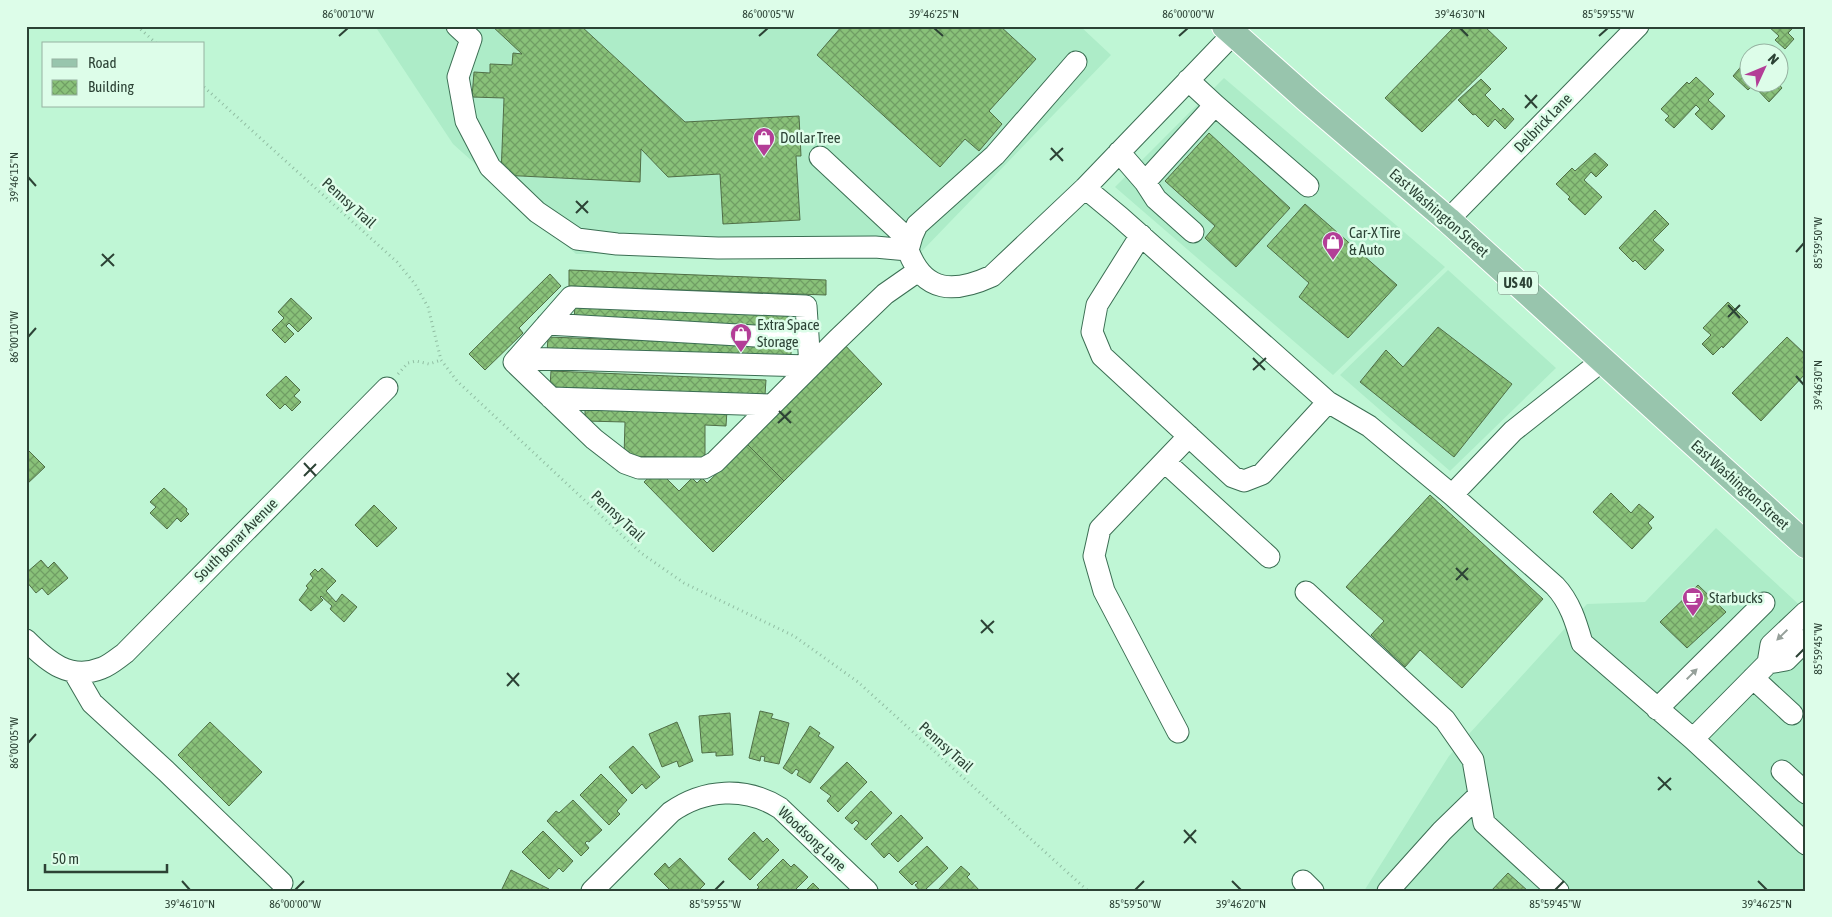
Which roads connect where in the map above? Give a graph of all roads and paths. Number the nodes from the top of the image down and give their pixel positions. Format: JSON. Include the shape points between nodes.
{"nodes":[{"id":1,"x":138,"y":26,"type":"edge"},
{"id":2,"x":457,"y":26,"type":"edge"},
{"id":3,"x":1638,"y":26,"type":"edge"},
{"id":4,"x":1229,"y":30,"type":"edge"},
{"id":5,"x":155,"y":42,"type":"edge"},
{"id":6,"x":1076,"y":62,"type":"dead end"},
{"id":7,"x":1188,"y":80,"type":"junction"},
{"id":8,"x":205,"y":87,"type":"edge"},
{"id":9,"x":1214,"y":106,"type":"junction"},
{"id":10,"x":1119,"y":152,"type":"junction"},
{"id":11,"x":820,"y":158,"type":"dead end"},
{"id":12,"x":1145,"y":182,"type":"junction"},
{"id":13,"x":1308,"y":186,"type":"dead end"},
{"id":14,"x":1084,"y":188,"type":"junction"},
{"id":15,"x":1448,"y":220,"type":"junction"},
{"id":16,"x":1193,"y":232,"type":"dead end"},
{"id":17,"x":1141,"y":235,"type":"junction"},
{"id":18,"x":909,"y":246,"type":"junction"},
{"id":19,"x":918,"y":271,"type":"junction"},
{"id":20,"x":547,"y":324,"type":"junction"},
{"id":21,"x":808,"y":340,"type":"junction"},
{"id":22,"x":518,"y":358,"type":"junction"},
{"id":23,"x":441,"y":360,"type":"junction"},
{"id":24,"x":1603,"y":360,"type":"junction"},
{"id":25,"x":810,"y":366,"type":"junction"},
{"id":26,"x":387,"y":388,"type":"joint"},
{"id":27,"x":551,"y":398,"type":"junction"},
{"id":28,"x":1328,"y":402,"type":"junction"},
{"id":29,"x":772,"y":405,"type":"junction"},
{"id":30,"x":1189,"y":436,"type":"junction"},
{"id":31,"x":1164,"y":462,"type":"junction"},
{"id":32,"x":1452,"y":495,"type":"junction"},
{"id":33,"x":1806,"y":545,"type":"edge"},
{"id":34,"x":1269,"y":557,"type":"dead end"},
{"id":35,"x":1306,"y":592,"type":"dead end"},
{"id":36,"x":1764,"y":603,"type":"dead end"},
{"id":37,"x":1806,"y":612,"type":"edge"},
{"id":38,"x":26,"y":640,"type":"edge"},
{"id":39,"x":1806,"y":640,"type":"edge"},
{"id":40,"x":1760,"y":670,"type":"junction"},
{"id":41,"x":74,"y":672,"type":"junction"},
{"id":42,"x":1657,"y":708,"type":"junction"},
{"id":43,"x":1792,"y":714,"type":"dead end"},
{"id":44,"x":1178,"y":732,"type":"dead end"},
{"id":45,"x":1693,"y":739,"type":"junction"},
{"id":46,"x":1782,"y":771,"type":"dead end"},
{"id":47,"x":1806,"y":793,"type":"edge"},
{"id":48,"x":1479,"y":795,"type":"junction"},
{"id":49,"x":1806,"y":844,"type":"edge"},
{"id":50,"x":282,"y":883,"type":"dead end"},
{"id":51,"x":592,"y":891,"type":"edge"},
{"id":52,"x":867,"y":891,"type":"edge"},
{"id":53,"x":1088,"y":891,"type":"edge"},
{"id":54,"x":1388,"y":891,"type":"edge"},
{"id":55,"x":1558,"y":891,"type":"edge"}],
"edges":[{"from":1,"to":5,"type":"path"},
{"from":2,"to":18,"type":"street","via":[[471,39],[458,77],[466,121],[490,167],[537,212],[577,239],[718,248]]},
{"from":3,"to":15,"type":"street","name":"Delbrick Lane"},
{"from":4,"to":7,"type":"street"},
{"from":4,"to":15,"type":"main road","name":"East Washington Street","number":"US 40"},
{"from":6,"to":18,"type":"street","via":[[996,155],[917,225]]},
{"from":7,"to":9,"type":"street"},
{"from":7,"to":10,"type":"street"},
{"from":8,"to":23,"type":"path","name":"Pennsy Trail","via":[[397,262],[428,307]]},
{"from":9,"to":12,"type":"street"},
{"from":9,"to":13,"type":"street"},
{"from":10,"to":12,"type":"street"},
{"from":10,"to":14,"type":"street"},
{"from":11,"to":18,"type":"street"},
{"from":12,"to":16,"type":"street","via":[[1156,199]]},
{"from":14,"to":17,"type":"street"},
{"from":14,"to":19,"type":"street","via":[[992,276],[961,287],[944,287],[929,282]]},
{"from":15,"to":24,"type":"main road","name":"East Washington Street","number":"US 40"},
{"from":17,"to":28,"type":"street"},
{"from":17,"to":30,"type":"street","via":[[1097,305],[1092,332],[1102,356]]},
{"from":18,"to":19,"type":"street"},
{"from":19,"to":25,"type":"street","via":[[885,294]]},
{"from":20,"to":21,"type":"street"},
{"from":20,"to":21,"type":"street","via":[[571,298],[806,306]]},
{"from":20,"to":22,"type":"street"},
{"from":21,"to":25,"type":"street"},
{"from":22,"to":25,"type":"street"},
{"from":22,"to":27,"type":"street","via":[[514,362]]},
{"from":23,"to":26,"type":"path","via":[[429,364],[408,363]]},
{"from":23,"to":53,"type":"path","name":"Pennsy Trail","via":[[457,381],[641,553],[684,582],[794,636],[858,682]]},
{"from":24,"to":32,"type":"street","via":[[1513,432]]},
{"from":24,"to":33,"type":"main road","name":"East Washington Street","number":"US 40"},
{"from":25,"to":29,"type":"street"},
{"from":26,"to":41,"type":"street","name":"South Bonar Avenue","via":[[125,652],[104,668]]},
{"from":27,"to":29,"type":"street"},
{"from":27,"to":29,"type":"street","via":[[594,439],[625,463],[639,468],[704,468],[715,462]]},
{"from":28,"to":30,"type":"street","via":[[1262,474],[1244,481],[1233,478]]},
{"from":28,"to":32,"type":"street","via":[[1369,426]]},
{"from":30,"to":31,"type":"street"},
{"from":31,"to":34,"type":"street"},
{"from":31,"to":44,"type":"street","via":[[1100,529],[1094,556],[1104,591]]},
{"from":32,"to":42,"type":"street","via":[[1563,594],[1576,620],[1582,643]]},
{"from":35,"to":48,"type":"street","via":[[1445,720],[1473,760]]},
{"from":42,"to":36,"type":"street","one_way":true},
{"from":37,"to":40,"type":"street","one_way":true,"via":[[1772,645]]},
{"from":38,"to":41,"type":"street","via":[[57,667]]},
{"from":39,"to":40,"type":"street","via":[[1786,660]]},
{"from":40,"to":43,"type":"street"},
{"from":40,"to":45,"type":"street"},
{"from":41,"to":50,"type":"street","via":[[92,703]]},
{"from":42,"to":45,"type":"street"},
{"from":45,"to":49,"type":"street"},
{"from":46,"to":47,"type":"street"},
{"from":48,"to":54,"type":"street"},
{"from":48,"to":55,"type":"street","via":[[1484,823]]},
{"from":51,"to":52,"type":"street","name":"Woodsong Lane","via":[[661,820],[684,803],[724,792],[757,796],[780,808]]}]}
